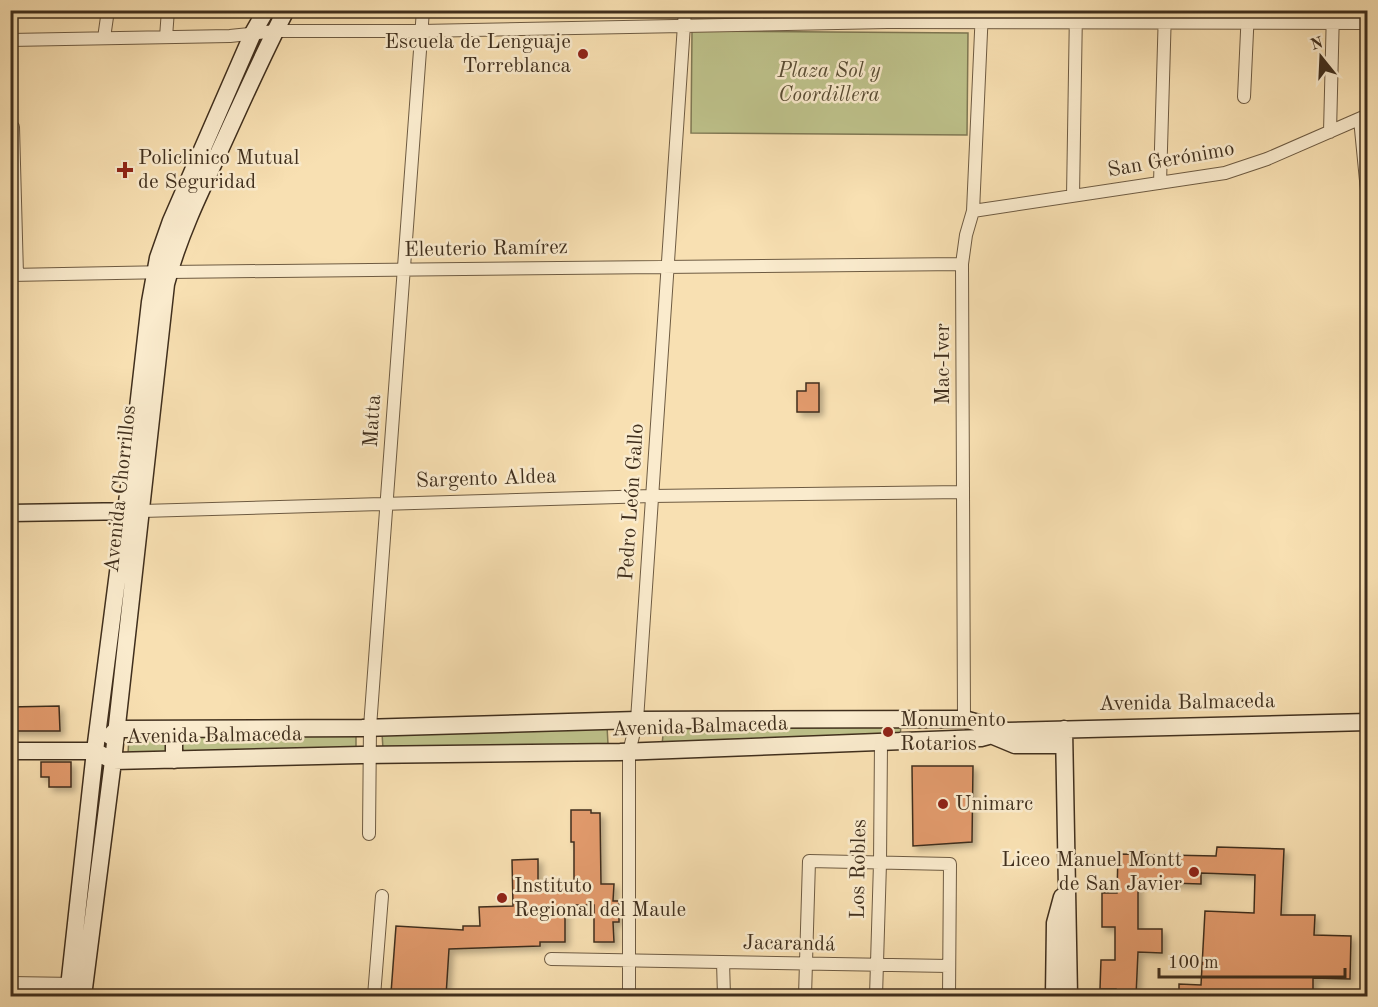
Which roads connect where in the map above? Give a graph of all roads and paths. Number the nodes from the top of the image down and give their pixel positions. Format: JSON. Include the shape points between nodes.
{"nodes":[{"id":1,"x":108,"y":10,"type":"edge"},
{"id":2,"x":168,"y":10,"type":"edge"},
{"id":3,"x":266,"y":10,"type":"edge"},
{"id":4,"x":286,"y":10,"type":"edge"},
{"id":5,"x":423,"y":10,"type":"edge"},
{"id":6,"x":686,"y":10,"type":"edge"},
{"id":7,"x":888,"y":16,"type":"edge"},
{"id":8,"x":981,"y":16,"type":"edge"},
{"id":9,"x":1075,"y":17,"type":"edge"},
{"id":10,"x":1164,"y":17,"type":"edge"},
{"id":11,"x":1247,"y":17,"type":"edge"},
{"id":12,"x":1332,"y":17,"type":"edge"},
{"id":13,"x":1368,"y":23,"type":"edge"},
{"id":14,"x":684,"y":26,"type":"junction"},
{"id":15,"x":276,"y":30,"type":"junction"},
{"id":16,"x":421,"y":31,"type":"junction"},
{"id":17,"x":253,"y":33,"type":"junction"},
{"id":18,"x":166,"y":37,"type":"junction"},
{"id":19,"x":104,"y":38,"type":"junction"},
{"id":20,"x":10,"y":40,"type":"edge"},
{"id":21,"x":1244,"y":97,"type":"dead end"},
{"id":22,"x":1364,"y":117,"type":"edge"},
{"id":23,"x":10,"y":127,"type":"edge"},
{"id":24,"x":1330,"y":132,"type":"junction"},
{"id":25,"x":1160,"y":183,"type":"junction"},
{"id":26,"x":12,"y":186,"type":"edge"},
{"id":27,"x":1073,"y":196,"type":"junction"},
{"id":28,"x":1368,"y":201,"type":"edge"},
{"id":29,"x":973,"y":211,"type":"junction"},
{"id":30,"x":962,"y":264,"type":"junction"},
{"id":31,"x":668,"y":267,"type":"junction"},
{"id":32,"x":404,"y":269,"type":"junction"},
{"id":33,"x":162,"y":272,"type":"junction"},
{"id":34,"x":14,"y":275,"type":"edge"},
{"id":35,"x":963,"y":492,"type":"junction"},
{"id":36,"x":652,"y":496,"type":"junction"},
{"id":37,"x":387,"y":504,"type":"junction"},
{"id":38,"x":134,"y":511,"type":"junction"},
{"id":39,"x":10,"y":513,"type":"edge"},
{"id":40,"x":964,"y":719,"type":"junction"},
{"id":41,"x":637,"y":720,"type":"junction"},
{"id":42,"x":1368,"y":722,"type":"edge"},
{"id":43,"x":370,"y":728,"type":"junction"},
{"id":44,"x":117,"y":729,"type":"junction"},
{"id":45,"x":174,"y":729,"type":"junction"},
{"id":46,"x":999,"y":733,"type":"junction"},
{"id":47,"x":1064,"y":737,"type":"junction"},
{"id":48,"x":881,"y":743,"type":"junction"},
{"id":49,"x":10,"y":751,"type":"edge"},
{"id":50,"x":95,"y":751,"type":"junction"},
{"id":51,"x":629,"y":752,"type":"junction"},
{"id":52,"x":370,"y":755,"type":"junction"},
{"id":53,"x":174,"y":760,"type":"junction"},
{"id":54,"x":113,"y":761,"type":"junction"},
{"id":55,"x":369,"y":834,"type":"dead end"},
{"id":56,"x":880,"y":863,"type":"junction"},
{"id":57,"x":1067,"y":873,"type":"junction"},
{"id":58,"x":382,"y":896,"type":"dead end"},
{"id":59,"x":551,"y":959,"type":"dead end"},
{"id":60,"x":629,"y":961,"type":"junction"},
{"id":61,"x":723,"y":962,"type":"junction"},
{"id":62,"x":805,"y":964,"type":"junction"},
{"id":63,"x":876,"y":965,"type":"junction"},
{"id":64,"x":949,"y":966,"type":"junction"},
{"id":65,"x":10,"y":982,"type":"edge"},
{"id":66,"x":77,"y":990,"type":"edge"},
{"id":67,"x":374,"y":996,"type":"edge"},
{"id":68,"x":629,"y":996,"type":"edge"},
{"id":69,"x":724,"y":996,"type":"edge"},
{"id":70,"x":805,"y":996,"type":"edge"},
{"id":71,"x":876,"y":996,"type":"edge"},
{"id":72,"x":949,"y":996,"type":"edge"},
{"id":73,"x":1054,"y":996,"type":"edge"},
{"id":74,"x":1069,"y":996,"type":"edge"}],
"edges":[{"from":1,"to":19,"type":"street"},
{"from":2,"to":18,"type":"street"},
{"from":3,"to":17,"type":"main road","name":"Avenida Chorrillos"},
{"from":4,"to":15,"type":"main road","name":"Avenida Chorrillos"},
{"from":5,"to":16,"type":"street","name":"Matta"},
{"from":6,"to":14,"type":"street","name":"Pedro León Gallo"},
{"from":7,"to":8,"type":"street"},
{"from":7,"to":14,"type":"street"},
{"from":8,"to":9,"type":"street"},
{"from":8,"to":29,"type":"street","name":"Mac-Iver"},
{"from":9,"to":10,"type":"street"},
{"from":9,"to":27,"type":"street"},
{"from":10,"to":11,"type":"street"},
{"from":10,"to":25,"type":"street"},
{"from":11,"to":12,"type":"street"},
{"from":11,"to":21,"type":"street"},
{"from":12,"to":13,"type":"street"},
{"from":12,"to":24,"type":"street"},
{"from":14,"to":16,"type":"street"},
{"from":14,"to":31,"type":"street","name":"Pedro León Gallo"},
{"from":15,"to":16,"type":"street"},
{"from":15,"to":17,"type":"street"},
{"from":15,"to":33,"type":"main road","name":"Avenida Chorrillos"},
{"from":16,"to":32,"type":"street","name":"Matta"},
{"from":17,"to":18,"type":"street"},
{"from":17,"to":33,"type":"main road","name":"Avenida Chorrillos","via":[[171,221],[162,245]]},
{"from":18,"to":19,"type":"street"},
{"from":19,"to":20,"type":"street"},
{"from":22,"to":24,"type":"street","name":"San Gerónimo"},
{"from":22,"to":28,"type":"street"},
{"from":23,"to":26,"type":"street"},
{"from":24,"to":25,"type":"street","name":"San Gerónimo","via":[[1239,170]]},
{"from":25,"to":27,"type":"street","name":"San Gerónimo"},
{"from":26,"to":34,"type":"street"},
{"from":27,"to":29,"type":"street","name":"San Gerónimo"},
{"from":29,"to":30,"type":"street","name":"Mac-Iver"},
{"from":30,"to":31,"type":"street","name":"Eleuterio Ramírez"},
{"from":30,"to":35,"type":"street","name":"Mac-Iver"},
{"from":31,"to":32,"type":"street","name":"Eleuterio Ramírez"},
{"from":31,"to":36,"type":"street","name":"Pedro León Gallo"},
{"from":32,"to":33,"type":"street","name":"Eleuterio Ramírez"},
{"from":32,"to":37,"type":"street","name":"Matta"},
{"from":33,"to":34,"type":"street","name":"Eleuterio Ramírez"},
{"from":33,"to":38,"type":"main road","name":"Avenida Chorrillos","via":[[150,302]]},
{"from":35,"to":36,"type":"street","name":"Sargento Aldea"},
{"from":35,"to":40,"type":"street","name":"Mac-Iver"},
{"from":36,"to":37,"type":"street","name":"Sargento Aldea"},
{"from":36,"to":41,"type":"street","name":"Pedro León Gallo"},
{"from":37,"to":38,"type":"street","name":"Sargento Aldea"},
{"from":37,"to":43,"type":"street","name":"Matta"},
{"from":38,"to":39,"type":"main road","name":"Sargento Aldea"},
{"from":38,"to":44,"type":"main road","name":"Avenida Chorrillos"},
{"from":38,"to":50,"type":"main road","name":"Avenida Chorrillos"},
{"from":40,"to":41,"type":"main road","name":"Avenida Balmaceda"},
{"from":40,"to":46,"type":"main road","name":"Avenida Balmaceda"},
{"from":41,"to":43,"type":"main road","name":"Avenida Balmaceda"},
{"from":41,"to":51,"type":"street","name":"Pedro León Gallo"},
{"from":42,"to":47,"type":"main road","name":"Avenida Balmaceda"},
{"from":43,"to":45,"type":"main road","name":"Avenida Balmaceda"},
{"from":43,"to":52,"type":"street","name":"Matta"},
{"from":44,"to":45,"type":"main road","name":"Avenida Balmaceda"},
{"from":44,"to":50,"type":"main road","name":"Avenida Balmaceda"},
{"from":44,"to":54,"type":"main road","name":"Avenida Chorrillos"},
{"from":45,"to":53,"type":"main road"},
{"from":46,"to":47,"type":"main road","name":"Avenida Balmaceda","via":[[1016,745]]},
{"from":46,"to":48,"type":"main road","name":"Avenida Balmaceda","via":[[981,738]]},
{"from":47,"to":57,"type":"main road"},
{"from":48,"to":51,"type":"main road","name":"Avenida Balmaceda"},
{"from":48,"to":56,"type":"street","name":"Los Robles"},
{"from":49,"to":50,"type":"main road"},
{"from":50,"to":54,"type":"main road","name":"Avenida Balmaceda"},
{"from":50,"to":66,"type":"main road","name":"Avenida Chorrillos"},
{"from":51,"to":52,"type":"main road","name":"Avenida Balmaceda"},
{"from":51,"to":60,"type":"street","name":"Pedro León Gallo"},
{"from":52,"to":53,"type":"main road","name":"Avenida Balmaceda"},
{"from":52,"to":55,"type":"street","name":"Matta"},
{"from":53,"to":54,"type":"main road","name":"Avenida Balmaceda"},
{"from":54,"to":66,"type":"main road","name":"Avenida Chorrillos"},
{"from":56,"to":62,"type":"street","via":[[809,861]]},
{"from":56,"to":63,"type":"street","name":"Los Robles"},
{"from":56,"to":64,"type":"street","via":[[950,864]]},
{"from":57,"to":73,"type":"main road","via":[[1055,923]]},
{"from":57,"to":74,"type":"main road"},
{"from":58,"to":67,"type":"street"},
{"from":59,"to":60,"type":"street","name":"Jacarandá"},
{"from":60,"to":61,"type":"street","name":"Jacarandá"},
{"from":60,"to":68,"type":"street","name":"Pedro León Gallo"},
{"from":61,"to":62,"type":"street","name":"Jacarandá"},
{"from":61,"to":69,"type":"street"},
{"from":62,"to":63,"type":"street","name":"Jacarandá"},
{"from":62,"to":70,"type":"street"},
{"from":63,"to":64,"type":"street","name":"Jacarandá"},
{"from":63,"to":71,"type":"street","name":"Los Robles"},
{"from":64,"to":72,"type":"street"},
{"from":65,"to":66,"type":"street"}]}
